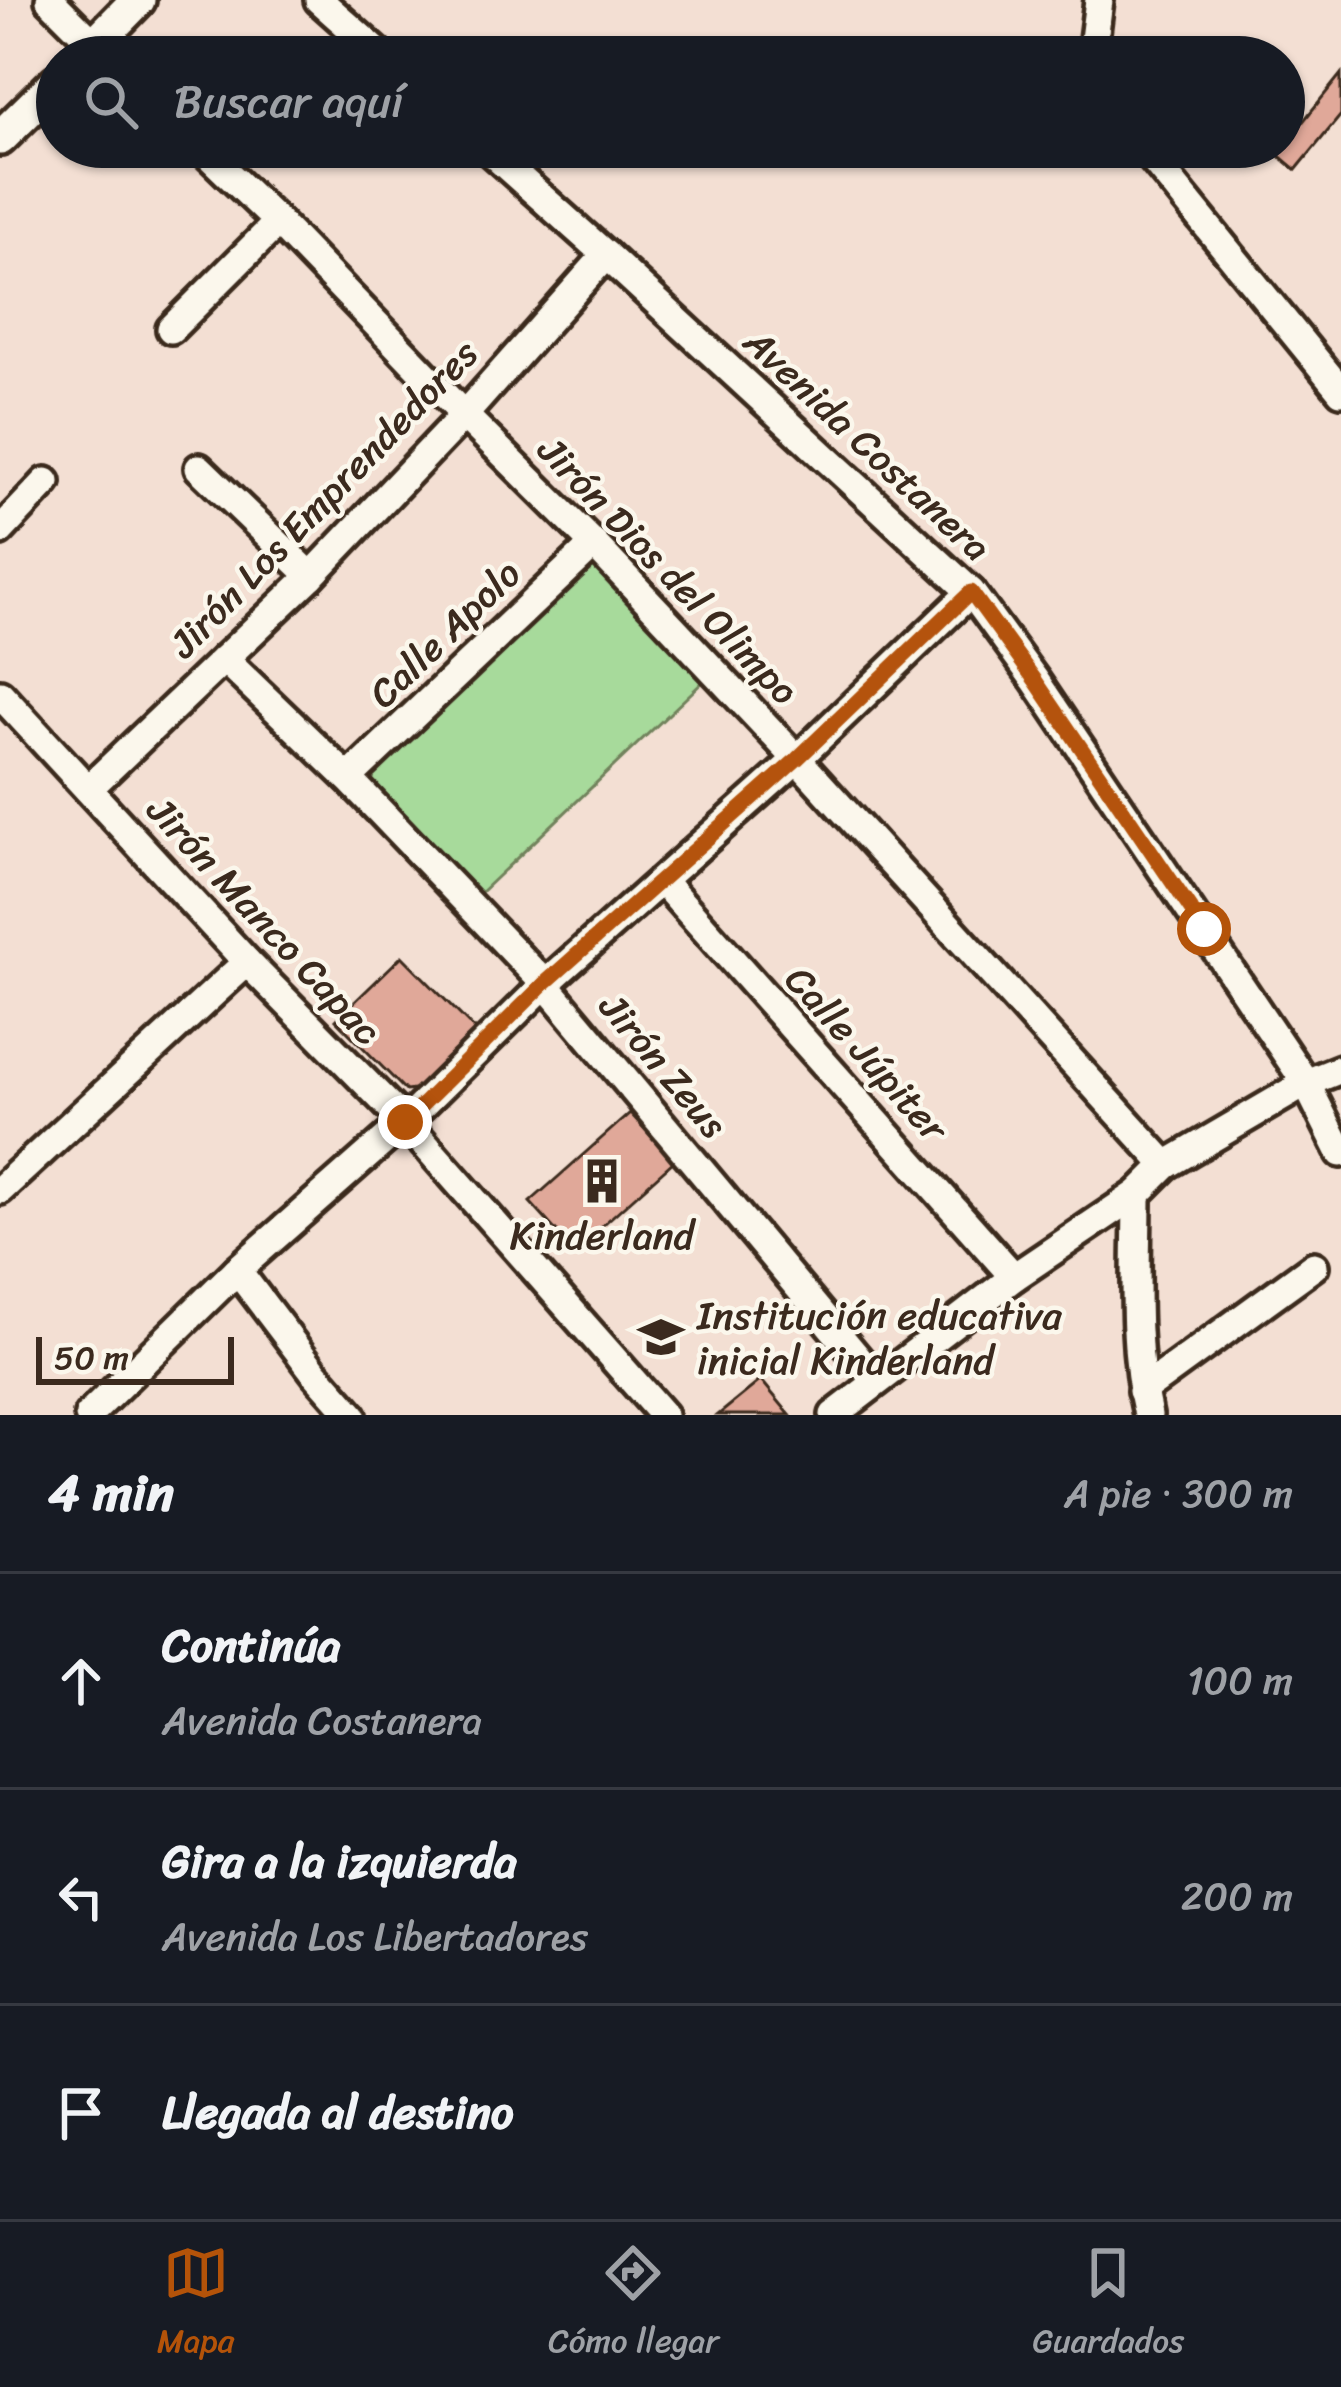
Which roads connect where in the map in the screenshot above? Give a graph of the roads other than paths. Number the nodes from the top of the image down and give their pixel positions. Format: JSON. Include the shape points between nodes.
{"nodes":[{"id":1,"x":50,"y":0,"type":"edge"},
{"id":2,"x":138,"y":0,"type":"edge"},
{"id":3,"x":319,"y":0,"type":"edge"},
{"id":4,"x":1099,"y":0,"type":"edge"},
{"id":5,"x":80,"y":36,"type":"edge"},
{"id":6,"x":108,"y":36,"type":"edge"},
{"id":7,"x":359,"y":36,"type":"edge"},
{"id":8,"x":1094,"y":36,"type":"edge"},
{"id":9,"x":36,"y":103,"type":"edge"},
{"id":10,"x":0,"y":138,"type":"edge"},
{"id":11,"x":222,"y":168,"type":"edge"},
{"id":12,"x":508,"y":168,"type":"edge"},
{"id":13,"x":1160,"y":168,"type":"edge"},
{"id":14,"x":278,"y":222,"type":"junction"},
{"id":15,"x":606,"y":255,"type":"junction"},
{"id":16,"x":171,"y":329,"type":"dead end"},
{"id":17,"x":1341,"y":392,"type":"edge"},
{"id":18,"x":464,"y":415,"type":"junction"},
{"id":19,"x":200,"y":468,"type":"dead end"},
{"id":20,"x":46,"y":482,"type":"dead end"},
{"id":21,"x":0,"y":531,"type":"edge"},
{"id":22,"x":594,"y":544,"type":"junction"},
{"id":23,"x":311,"y":575,"type":"junction"},
{"id":24,"x":971,"y":592,"type":"junction"},
{"id":25,"x":224,"y":659,"type":"junction"},
{"id":26,"x":0,"y":694,"type":"edge"},
{"id":27,"x":797,"y":759,"type":"junction"},
{"id":28,"x":348,"y":778,"type":"junction"},
{"id":29,"x":88,"y":788,"type":"junction"},
{"id":30,"x":662,"y":880,"type":"junction"},
{"id":31,"x":247,"y":962,"type":"junction"},
{"id":32,"x":545,"y":983,"type":"junction"},
{"id":33,"x":1341,"y":1069,"type":"edge"},
{"id":34,"x":1306,"y":1083,"type":"junction"},
{"id":35,"x":1341,"y":1107,"type":"edge"},
{"id":36,"x":405,"y":1122,"type":"junction"},
{"id":37,"x":1341,"y":1153,"type":"edge"},
{"id":38,"x":1166,"y":1165,"type":"junction"},
{"id":39,"x":0,"y":1190,"type":"edge"},
{"id":40,"x":1137,"y":1194,"type":"junction"},
{"id":41,"x":1314,"y":1266,"type":"dead end"},
{"id":42,"x":237,"y":1270,"type":"junction"},
{"id":43,"x":1014,"y":1277,"type":"junction"},
{"id":44,"x":876,"y":1381,"type":"junction"},
{"id":45,"x":1145,"y":1403,"type":"edge"},
{"id":46,"x":89,"y":1415,"type":"edge"},
{"id":47,"x":352,"y":1415,"type":"edge"},
{"id":48,"x":663,"y":1415,"type":"edge"},
{"id":49,"x":834,"y":1415,"type":"edge"}],
"edges":[{"from":1,"to":5,"type":"street"},
{"from":2,"to":6,"type":"street"},
{"from":3,"to":7,"type":"street"},
{"from":4,"to":8,"type":"street"},
{"from":9,"to":10,"type":"street"},
{"from":11,"to":14,"type":"street","name":"Jirón Dios del Olimpo"},
{"from":12,"to":15,"type":"street","name":"Avenida Costanera"},
{"from":13,"to":17,"type":"street"},
{"from":14,"to":16,"type":"street"},
{"from":14,"to":18,"type":"street","name":"Jirón Dios del Olimpo"},
{"from":15,"to":18,"type":"street","name":"Jirón Los Emprendedores"},
{"from":15,"to":24,"type":"street","name":"Avenida Costanera"},
{"from":18,"to":22,"type":"street","name":"Jirón Dios del Olimpo"},
{"from":18,"to":23,"type":"street","name":"Jirón Los Emprendedores"},
{"from":19,"to":23,"type":"street"},
{"from":20,"to":21,"type":"street"},
{"from":22,"to":27,"type":"street","name":"Jirón Dios del Olimpo"},
{"from":22,"to":28,"type":"street","name":"Calle Apolo"},
{"from":23,"to":25,"type":"street","name":"Jirón Los Emprendedores"},
{"from":24,"to":27,"type":"street"},
{"from":24,"to":34,"type":"street","name":"Avenida Costanera"},
{"from":25,"to":28,"type":"street","name":"Jirón Zeus"},
{"from":25,"to":29,"type":"street","name":"Jirón Los Emprendedores"},
{"from":26,"to":29,"type":"street","name":"Jirón Manco Capac"},
{"from":27,"to":30,"type":"street"},
{"from":27,"to":38,"type":"street","name":"Jirón Dios del Olimpo"},
{"from":28,"to":32,"type":"street","name":"Jirón Zeus"},
{"from":29,"to":31,"type":"street","name":"Jirón Manco Capac"},
{"from":30,"to":32,"type":"street"},
{"from":30,"to":43,"type":"street","name":"Calle Júpiter"},
{"from":31,"to":36,"type":"street","name":"Jirón Manco Capac"},
{"from":31,"to":39,"type":"street"},
{"from":32,"to":36,"type":"street"},
{"from":32,"to":44,"type":"street","name":"Jirón Zeus"},
{"from":33,"to":34,"type":"street"},
{"from":34,"to":35,"type":"street","name":"Avenida Costanera"},
{"from":34,"to":37,"type":"street","name":"Avenida Costanera"},
{"from":34,"to":38,"type":"street"},
{"from":36,"to":42,"type":"street"},
{"from":36,"to":48,"type":"street","name":"Jirón Manco Capac"},
{"from":38,"to":40,"type":"street"},
{"from":40,"to":43,"type":"street"},
{"from":40,"to":45,"type":"street","via":[[1136,1326]]},
{"from":41,"to":45,"type":"street"},
{"from":42,"to":46,"type":"street"},
{"from":42,"to":47,"type":"street"},
{"from":43,"to":44,"type":"street"},
{"from":44,"to":49,"type":"street"}]}
